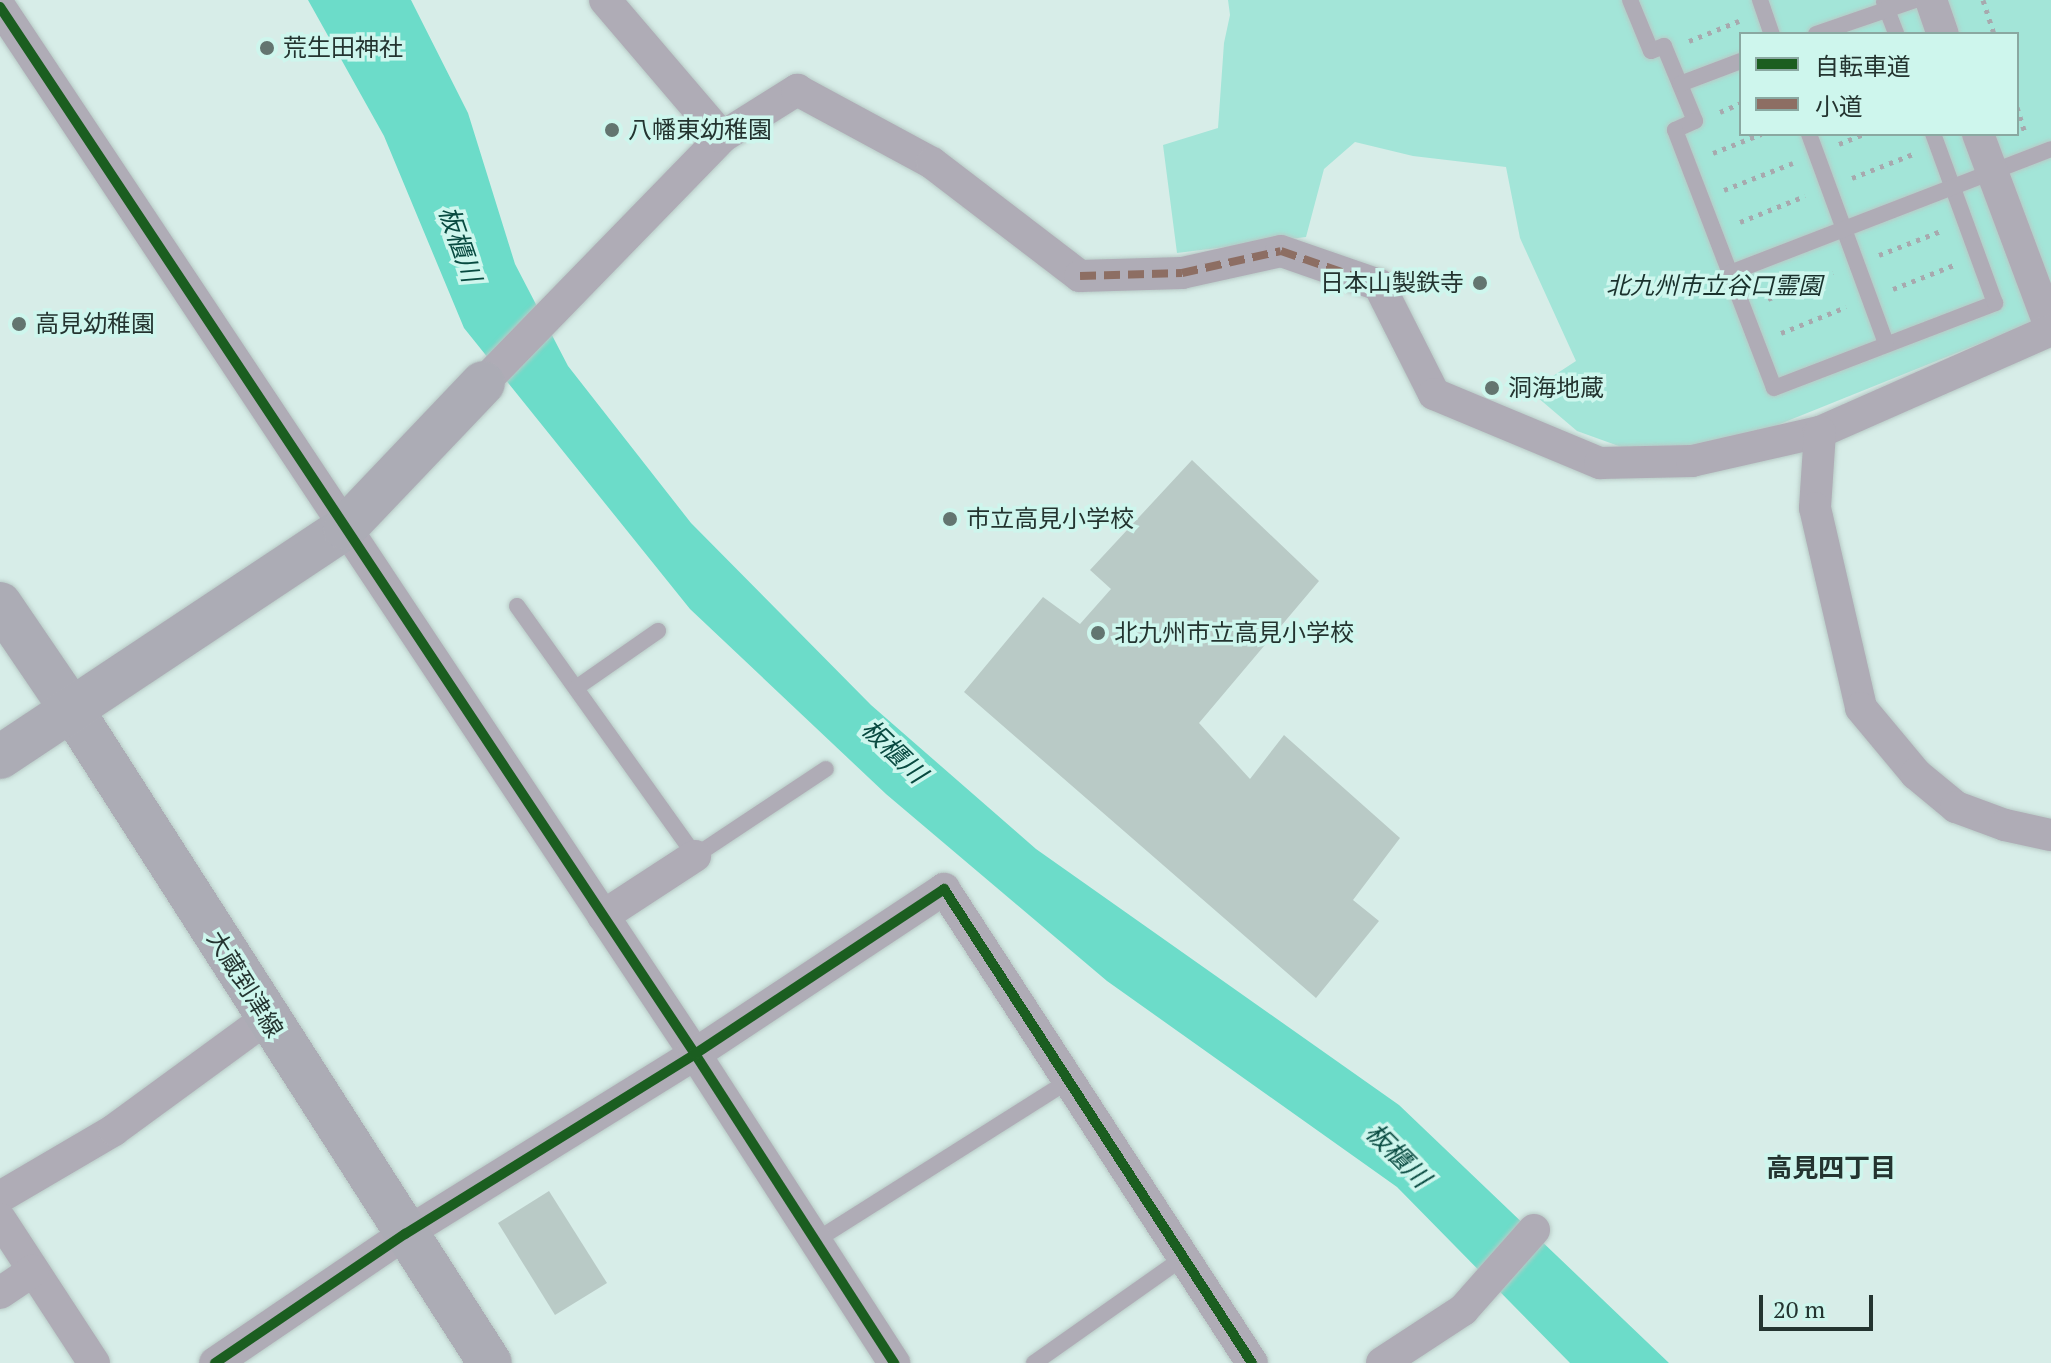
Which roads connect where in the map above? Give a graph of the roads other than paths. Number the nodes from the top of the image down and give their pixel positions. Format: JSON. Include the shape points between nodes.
{"nodes":[{"id":1,"x":605,"y":0,"type":"edge"},
{"id":2,"x":1630,"y":0,"type":"edge"},
{"id":3,"x":1915,"y":0,"type":"edge"},
{"id":4,"x":1931,"y":0,"type":"edge"},
{"id":5,"x":1885,"y":5,"type":"edge"},
{"id":6,"x":1762,"y":6,"type":"edge"},
{"id":7,"x":6,"y":9,"type":"edge"},
{"id":8,"x":1771,"y":32,"type":"edge"},
{"id":9,"x":1821,"y":32,"type":"edge"},
{"id":10,"x":1895,"y":32,"type":"edge"},
{"id":11,"x":1942,"y":32,"type":"edge"},
{"id":12,"x":1739,"y":62,"type":"edge"},
{"id":13,"x":1680,"y":84,"type":"junction"},
{"id":14,"x":1810,"y":136,"type":"edge"},
{"id":15,"x":1934,"y":136,"type":"edge"},
{"id":16,"x":1979,"y":136,"type":"edge"},
{"id":17,"x":722,"y":137,"type":"junction"},
{"id":18,"x":2051,"y":149,"type":"edge"},
{"id":19,"x":1990,"y":171,"type":"junction"},
{"id":20,"x":1951,"y":185,"type":"junction"},
{"id":21,"x":1843,"y":227,"type":"junction"},
{"id":22,"x":1730,"y":273,"type":"junction"},
{"id":23,"x":2051,"y":330,"type":"edge"},
{"id":24,"x":1886,"y":343,"type":"junction"},
{"id":25,"x":483,"y":383,"type":"joint"},
{"id":26,"x":1820,"y":432,"type":"junction"},
{"id":27,"x":345,"y":528,"type":"junction"},
{"id":28,"x":0,"y":604,"type":"edge"},
{"id":29,"x":517,"y":606,"type":"dead end"},
{"id":30,"x":658,"y":631,"type":"dead end"},
{"id":31,"x":576,"y":688,"type":"junction"},
{"id":32,"x":72,"y":710,"type":"junction"},
{"id":33,"x":0,"y":757,"type":"edge"},
{"id":34,"x":826,"y":769,"type":"dead end"},
{"id":35,"x":2051,"y":835,"type":"edge"},
{"id":36,"x":695,"y":856,"type":"junction"},
{"id":37,"x":603,"y":916,"type":"junction"},
{"id":38,"x":267,"y":1018,"type":"junction"},
{"id":39,"x":695,"y":1054,"type":"junction"},
{"id":40,"x":1068,"y":1081,"type":"junction"},
{"id":41,"x":0,"y":1197,"type":"edge"},
{"id":42,"x":0,"y":1219,"type":"edge"},
{"id":43,"x":1534,"y":1230,"type":"dead end"},
{"id":44,"x":405,"y":1234,"type":"junction"},
{"id":45,"x":815,"y":1241,"type":"junction"},
{"id":46,"x":1183,"y":1258,"type":"junction"},
{"id":47,"x":33,"y":1271,"type":"junction"},
{"id":48,"x":0,"y":1293,"type":"edge"},
{"id":49,"x":94,"y":1363,"type":"edge"},
{"id":50,"x":215,"y":1363,"type":"edge"},
{"id":51,"x":490,"y":1363,"type":"edge"},
{"id":52,"x":894,"y":1363,"type":"edge"},
{"id":53,"x":1034,"y":1363,"type":"edge"},
{"id":54,"x":1252,"y":1363,"type":"edge"},
{"id":55,"x":1382,"y":1363,"type":"edge"}],
"edges":[{"from":1,"to":17,"type":"street"},
{"from":2,"to":13,"type":"lane","via":[[1651,51],[1664,46]]},
{"from":3,"to":5,"type":"lane"},
{"from":4,"to":11,"type":"street"},
{"from":5,"to":9,"type":"lane"},
{"from":5,"to":10,"type":"lane"},
{"from":6,"to":8,"type":"lane"},
{"from":7,"to":27,"type":"street"},
{"from":12,"to":13,"type":"lane"},
{"from":13,"to":22,"type":"lane","via":[[1695,121],[1675,130]]},
{"from":14,"to":21,"type":"lane"},
{"from":15,"to":20,"type":"lane"},
{"from":16,"to":19,"type":"street"},
{"from":17,"to":25,"type":"street"},
{"from":17,"to":26,"type":"street","via":[[797,90],[932,163],[1080,276],[1182,273],[1281,251],[1379,285],[1434,394],[1600,463],[1692,461]]},
{"from":18,"to":19,"type":"lane"},
{"from":19,"to":20,"type":"lane"},
{"from":19,"to":23,"type":"street"},
{"from":20,"to":21,"type":"lane"},
{"from":20,"to":24,"type":"lane","via":[[1995,303]]},
{"from":21,"to":22,"type":"lane"},
{"from":21,"to":24,"type":"lane"},
{"from":22,"to":24,"type":"lane","via":[[1774,388]]},
{"from":23,"to":26,"type":"street"},
{"from":25,"to":27,"type":"main road"},
{"from":26,"to":35,"type":"street","via":[[1815,508],[1861,708],[1916,774],[1956,807]]},
{"from":27,"to":32,"type":"main road"},
{"from":27,"to":37,"type":"street"},
{"from":28,"to":32,"type":"main road","name":"大蔵到津線"},
{"from":29,"to":31,"type":"lane"},
{"from":30,"to":31,"type":"lane"},
{"from":31,"to":36,"type":"lane"},
{"from":32,"to":33,"type":"main road"},
{"from":32,"to":38,"type":"main road","name":"大蔵到津線"},
{"from":34,"to":36,"type":"lane"},
{"from":36,"to":37,"type":"street"},
{"from":37,"to":39,"type":"street"},
{"from":38,"to":41,"type":"street","via":[[114,1130]]},
{"from":38,"to":44,"type":"main road","name":"大蔵到津線"},
{"from":39,"to":40,"type":"street","via":[[944,889]]},
{"from":39,"to":44,"type":"street"},
{"from":39,"to":45,"type":"street"},
{"from":40,"to":45,"type":"lane"},
{"from":40,"to":46,"type":"street"},
{"from":42,"to":47,"type":"street"},
{"from":43,"to":55,"type":"street","via":[[1463,1310]]},
{"from":44,"to":50,"type":"street"},
{"from":44,"to":51,"type":"main road","name":"大蔵到津線"},
{"from":45,"to":52,"type":"street"},
{"from":46,"to":53,"type":"lane"},
{"from":46,"to":54,"type":"street"},
{"from":47,"to":48,"type":"street"},
{"from":47,"to":49,"type":"street"}]}
